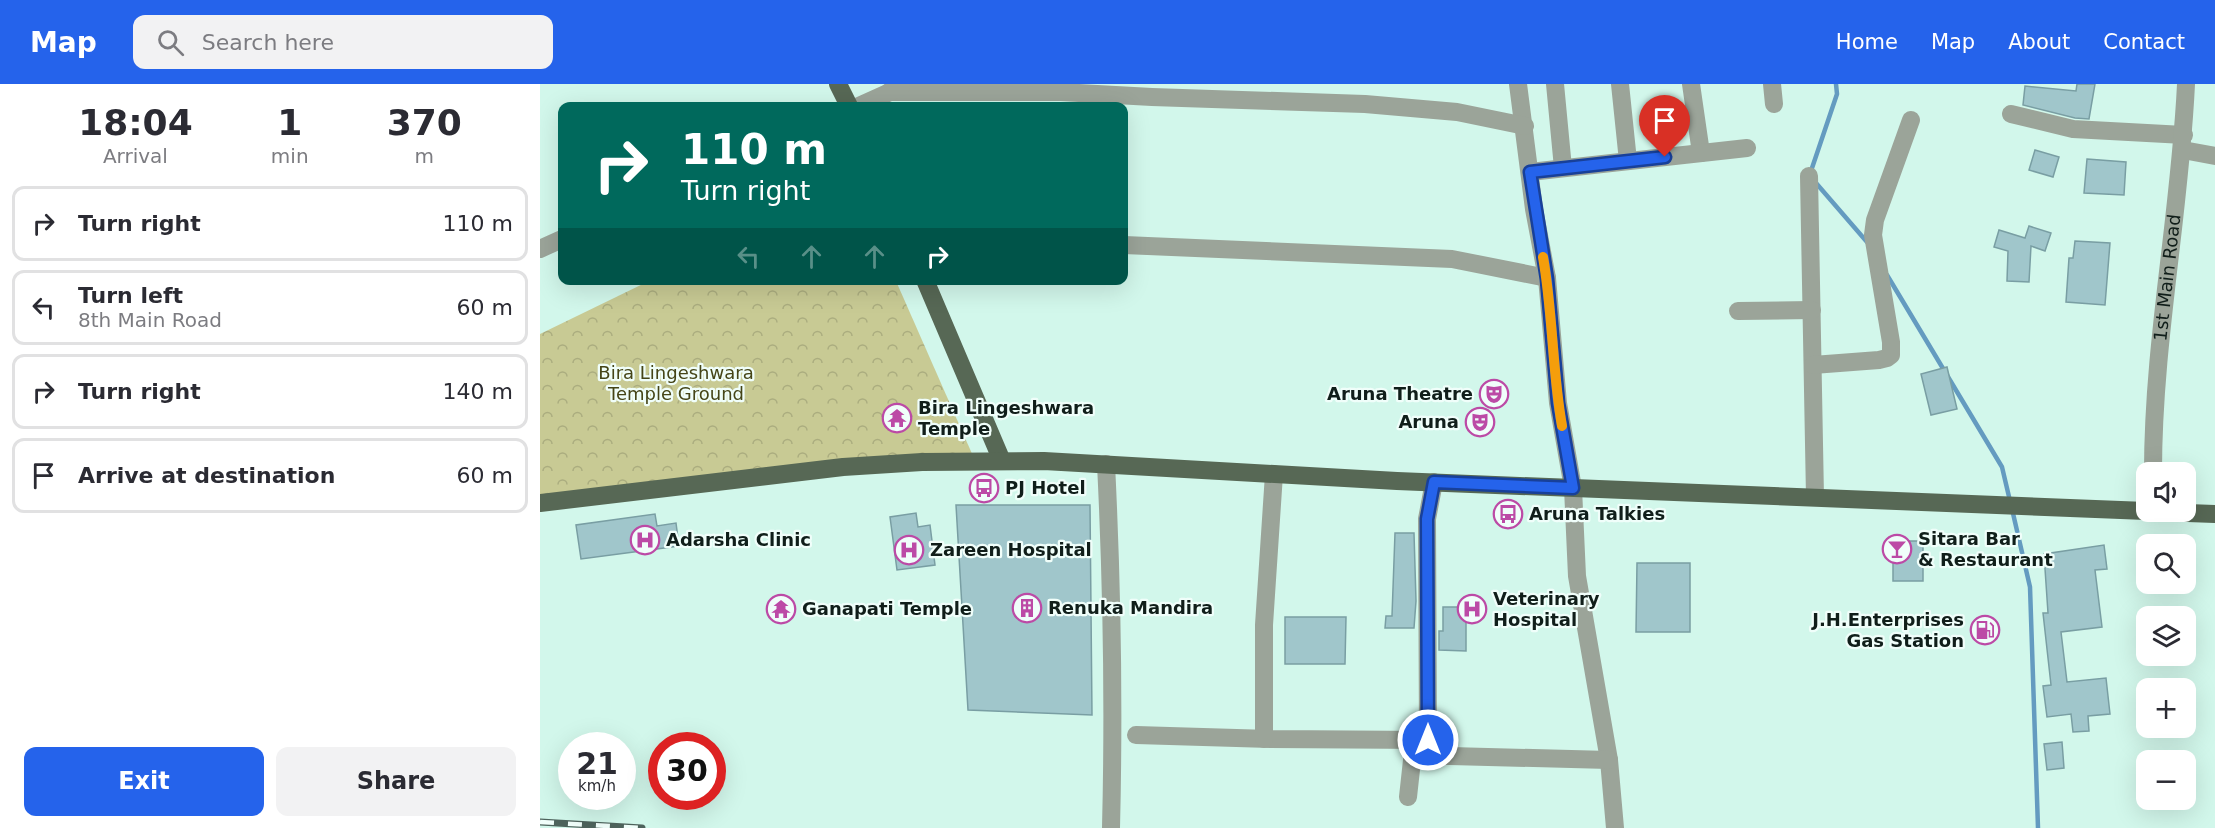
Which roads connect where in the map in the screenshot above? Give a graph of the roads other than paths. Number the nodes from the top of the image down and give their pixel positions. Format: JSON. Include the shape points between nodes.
{"nodes":[{"id":1,"x":838,"y":84,"type":"edge"},
{"id":2,"x":1518,"y":84,"type":"edge"},
{"id":3,"x":1555,"y":84,"type":"edge"},
{"id":4,"x":1620,"y":84,"type":"edge"},
{"id":5,"x":1691,"y":84,"type":"edge"},
{"id":6,"x":1772,"y":84,"type":"edge"},
{"id":7,"x":2186,"y":84,"type":"edge"},
{"id":8,"x":898,"y":88,"type":"edge"},
{"id":9,"x":1060,"y":88,"type":"edge"},
{"id":10,"x":847,"y":102,"type":"edge"},
{"id":11,"x":868,"y":102,"type":"edge"},
{"id":12,"x":1774,"y":104,"type":"dead end"},
{"id":13,"x":2011,"y":114,"type":"dead end"},
{"id":14,"x":1911,"y":120,"type":"dead end"},
{"id":15,"x":1525,"y":126,"type":"junction"},
{"id":16,"x":2183,"y":142,"type":"junction"},
{"id":17,"x":1747,"y":148,"type":"dead end"},
{"id":18,"x":1701,"y":153,"type":"junction"},
{"id":19,"x":2215,"y":156,"type":"edge"},
{"id":20,"x":1628,"y":161,"type":"junction"},
{"id":21,"x":1563,"y":168,"type":"junction"},
{"id":22,"x":1530,"y":172,"type":"junction"},
{"id":23,"x":1809,"y":176,"type":"dead end"},
{"id":24,"x":558,"y":240,"type":"edge"},
{"id":25,"x":1128,"y":245,"type":"edge"},
{"id":26,"x":540,"y":249,"type":"edge"},
{"id":27,"x":1547,"y":279,"type":"junction"},
{"id":28,"x":927,"y":285,"type":"edge"},
{"id":29,"x":1812,"y":310,"type":"junction"},
{"id":30,"x":1738,"y":311,"type":"dead end"},
{"id":31,"x":1813,"y":365,"type":"junction"},
{"id":32,"x":1002,"y":461,"type":"junction"},
{"id":33,"x":2153,"y":462,"type":"edge"},
{"id":34,"x":1106,"y":464,"type":"junction"},
{"id":35,"x":1274,"y":474,"type":"junction"},
{"id":36,"x":1434,"y":482,"type":"junction"},
{"id":37,"x":1573,"y":488,"type":"junction"},
{"id":38,"x":1815,"y":498,"type":"junction"},
{"id":39,"x":540,"y":503,"type":"edge"},
{"id":40,"x":2136,"y":511,"type":"edge"},
{"id":41,"x":2196,"y":513,"type":"edge"},
{"id":42,"x":2215,"y":514,"type":"edge"},
{"id":43,"x":1136,"y":735,"type":"dead end"},
{"id":44,"x":1264,"y":739,"type":"junction"},
{"id":45,"x":1413,"y":747,"type":"junction"},
{"id":46,"x":1609,"y":760,"type":"junction"},
{"id":47,"x":1408,"y":797,"type":"dead end"},
{"id":48,"x":1111,"y":828,"type":"edge"},
{"id":49,"x":1615,"y":828,"type":"edge"}],
"edges":[{"from":1,"to":10,"type":"main road"},
{"from":2,"to":15,"type":"street"},
{"from":3,"to":21,"type":"street"},
{"from":4,"to":20,"type":"street"},
{"from":5,"to":18,"type":"street"},
{"from":6,"to":12,"type":"street"},
{"from":7,"to":16,"type":"street","name":"1st Main Road"},
{"from":8,"to":9,"type":"street"},
{"from":8,"to":11,"type":"street"},
{"from":9,"to":15,"type":"street","via":[[1152,97],[1365,104],[1457,112]]},
{"from":13,"to":16,"type":"street","via":[[2073,129]]},
{"from":14,"to":31,"type":"street","via":[[1872,235],[1891,355],[1878,360]]},
{"from":15,"to":22,"type":"street"},
{"from":16,"to":19,"type":"street"},
{"from":16,"to":33,"type":"street","name":"1st Main Road","via":[[2153,424]]},
{"from":17,"to":18,"type":"street"},
{"from":18,"to":20,"type":"street"},
{"from":20,"to":21,"type":"street"},
{"from":21,"to":22,"type":"street"},
{"from":22,"to":27,"type":"street"},
{"from":23,"to":29,"type":"street"},
{"from":24,"to":26,"type":"street"},
{"from":25,"to":27,"type":"street","via":[[1452,259]]},
{"from":27,"to":37,"type":"street","via":[[1558,403]]},
{"from":28,"to":32,"type":"main road"},
{"from":29,"to":30,"type":"street"},
{"from":29,"to":31,"type":"street"},
{"from":31,"to":38,"type":"street"},
{"from":32,"to":34,"type":"main road"},
{"from":32,"to":39,"type":"main road","via":[[843,467]]},
{"from":34,"to":35,"type":"main road"},
{"from":34,"to":48,"type":"street","via":[[1113,741]]},
{"from":35,"to":36,"type":"main road"},
{"from":35,"to":44,"type":"street","via":[[1264,625]]},
{"from":36,"to":37,"type":"main road"},
{"from":36,"to":45,"type":"street","via":[[1427,519],[1428,740]]},
{"from":37,"to":38,"type":"main road"},
{"from":37,"to":46,"type":"street","via":[[1577,576]]},
{"from":38,"to":40,"type":"main road"},
{"from":41,"to":42,"type":"main road"},
{"from":43,"to":44,"type":"street"},
{"from":44,"to":45,"type":"street"},
{"from":45,"to":46,"type":"street"},
{"from":45,"to":47,"type":"street"},
{"from":46,"to":49,"type":"street"}]}
